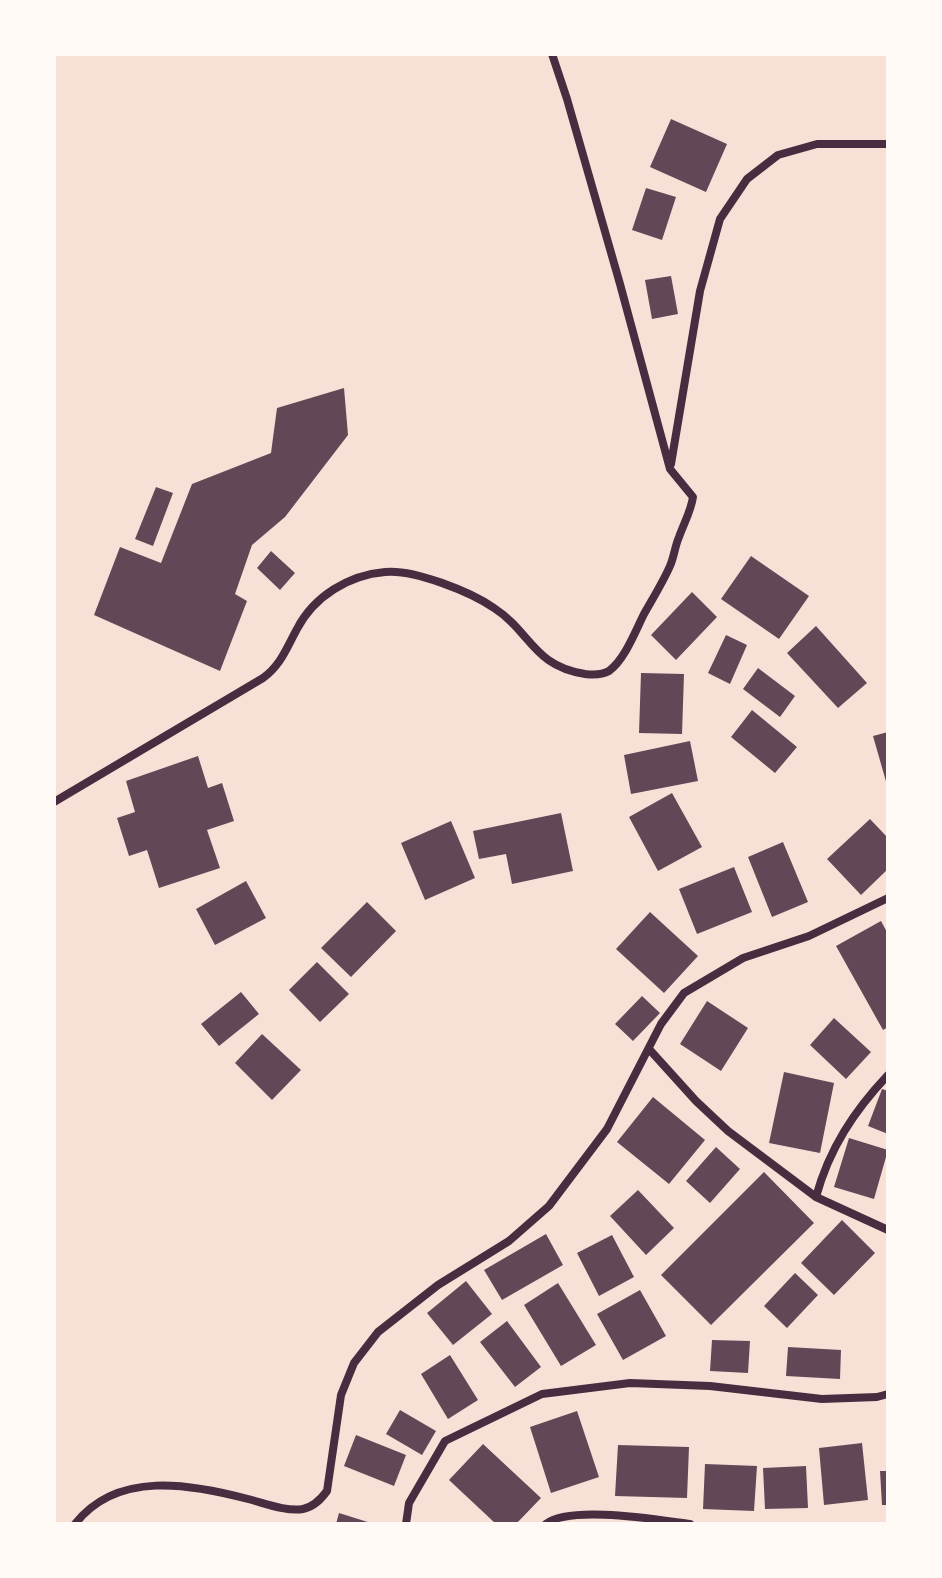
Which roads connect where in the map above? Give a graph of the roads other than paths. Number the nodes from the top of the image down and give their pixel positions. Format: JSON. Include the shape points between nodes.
{"nodes":[{"id":1,"x":552,"y":54,"type":"edge"},
{"id":2,"x":888,"y":144,"type":"edge"},
{"id":3,"x":670,"y":469,"type":"junction"},
{"id":4,"x":54,"y":802,"type":"edge"},
{"id":5,"x":888,"y":898,"type":"edge"},
{"id":6,"x":649,"y":1049,"type":"junction"},
{"id":7,"x":888,"y":1075,"type":"edge"},
{"id":8,"x":816,"y":1197,"type":"junction"},
{"id":9,"x":888,"y":1230,"type":"edge"},
{"id":10,"x":888,"y":1394,"type":"edge"},
{"id":11,"x":75,"y":1524,"type":"edge"},
{"id":12,"x":406,"y":1524,"type":"edge"},
{"id":13,"x":546,"y":1524,"type":"edge"},
{"id":14,"x":690,"y":1524,"type":"edge"}],
"edges":[{"from":1,"to":3,"type":"street"},
{"from":2,"to":3,"type":"street","via":[[817,144],[778,155],[747,179],[720,219],[700,291]]},
{"from":3,"to":4,"type":"street","via":[[693,497],[690,510],[672,563],[610,670],[592,675],[551,664],[495,608],[430,578],[385,571],[331,590],[318,600],[282,659],[263,678]]},
{"from":5,"to":6,"type":"street","via":[[809,936],[743,958],[684,993]]},
{"from":6,"to":8,"type":"street","via":[[728,1131]]},
{"from":6,"to":11,"type":"street","via":[[607,1129],[549,1206],[509,1241],[438,1285],[378,1332],[354,1363],[336,1416],[327,1491],[318,1503],[302,1510],[203,1487],[157,1485],[115,1493],[94,1503]]},
{"from":7,"to":8,"type":"street","via":[[840,1137]]},
{"from":8,"to":9,"type":"street"},
{"from":10,"to":12,"type":"street","via":[[822,1399],[630,1383],[542,1394],[445,1441],[409,1503]]},
{"from":13,"to":14,"type":"street","via":[[554,1517],[596,1515]]}]}
